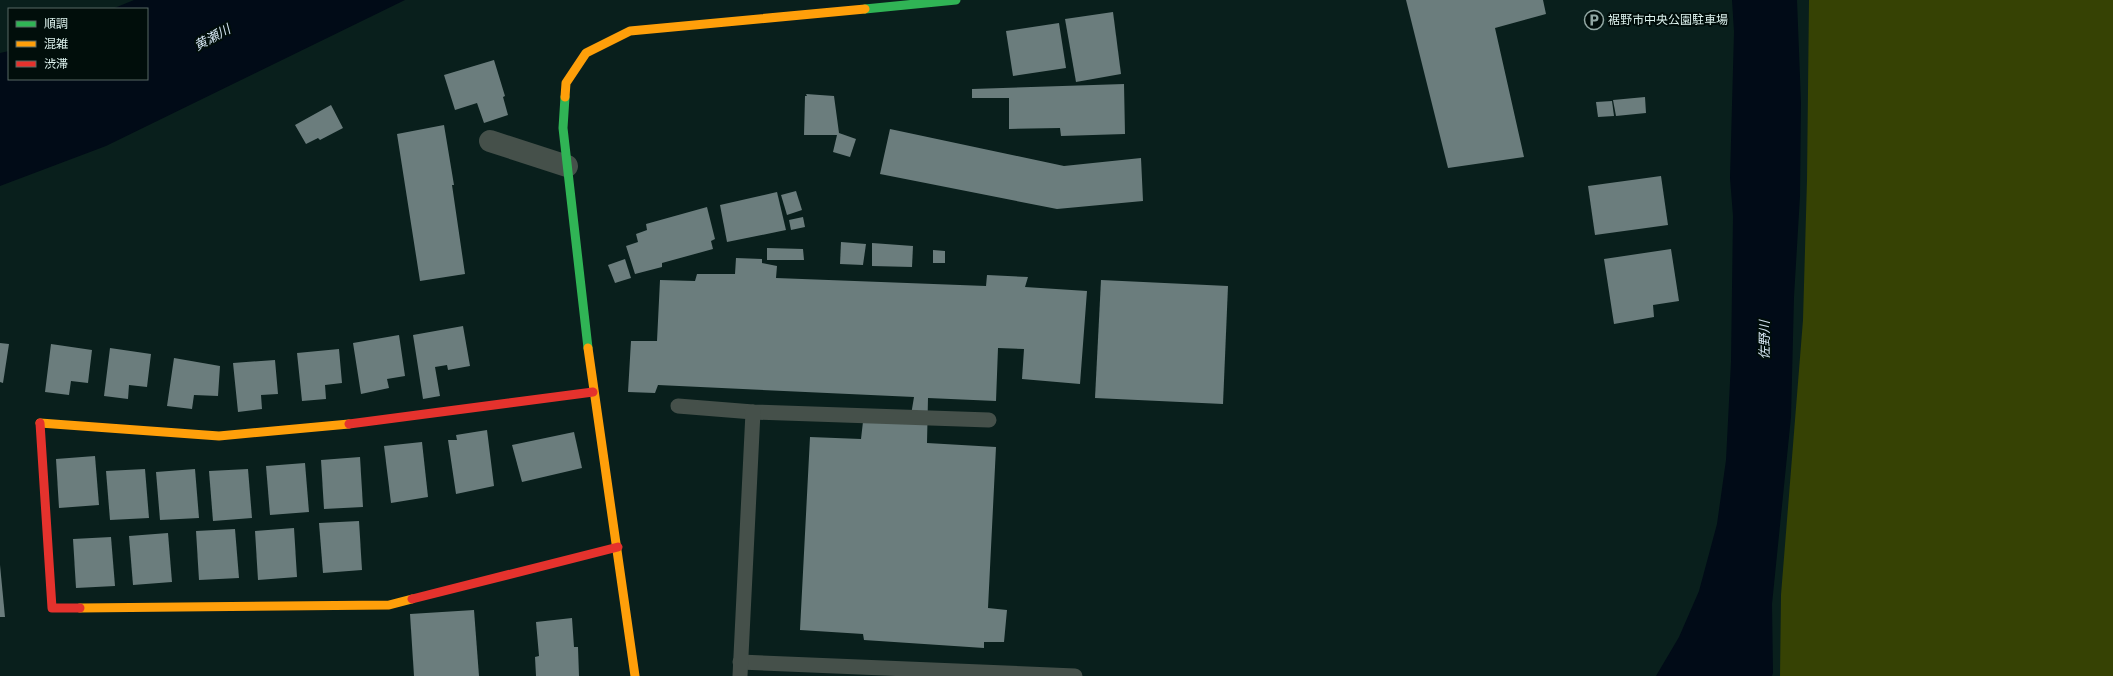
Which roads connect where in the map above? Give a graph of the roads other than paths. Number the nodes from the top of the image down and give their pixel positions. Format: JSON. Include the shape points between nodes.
{"nodes":[{"id":1,"x":956,"y":0,"type":"edge"},
{"id":2,"x":490,"y":141,"type":"dead end"},
{"id":3,"x":567,"y":166,"type":"junction"},
{"id":4,"x":593,"y":392,"type":"junction"},
{"id":5,"x":678,"y":406,"type":"dead end"},
{"id":6,"x":753,"y":412,"type":"junction"},
{"id":7,"x":989,"y":420,"type":"dead end"},
{"id":8,"x":618,"y":547,"type":"junction"},
{"id":9,"x":740,"y":669,"type":"edge"},
{"id":10,"x":634,"y":676,"type":"edge"},
{"id":11,"x":1075,"y":676,"type":"edge"}],
"edges":[{"from":1,"to":3,"type":"street","via":[[630,31],[586,53],[566,83],[563,128]]},
{"from":2,"to":3,"type":"street"},
{"from":3,"to":4,"type":"street"},
{"from":4,"to":8,"type":"street"},
{"from":4,"to":8,"type":"street","via":[[367,422],[219,436],[40,423],[52,608],[389,605]]},
{"from":5,"to":6,"type":"lane"},
{"from":6,"to":7,"type":"lane"},
{"from":6,"to":9,"type":"lane"},
{"from":8,"to":10,"type":"street"},
{"from":9,"to":11,"type":"lane"}]}
